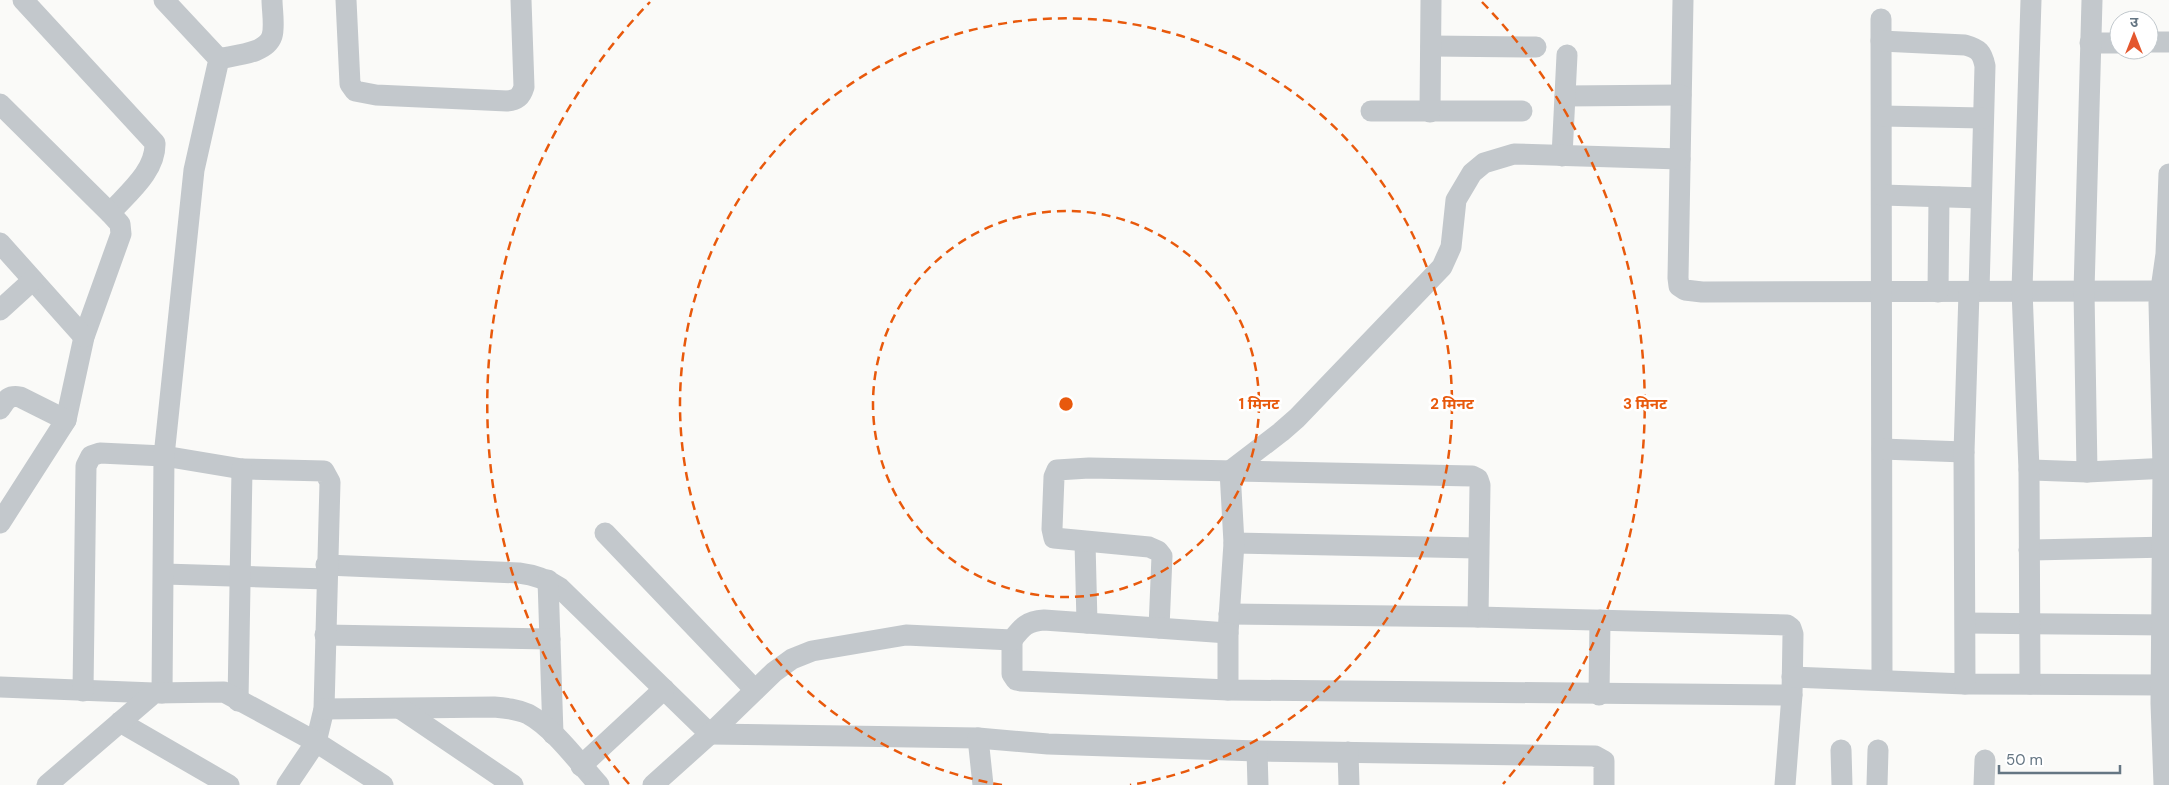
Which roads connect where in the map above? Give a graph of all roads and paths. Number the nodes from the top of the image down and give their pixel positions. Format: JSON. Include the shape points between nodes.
{"nodes":[{"id":1,"x":23,"y":0,"type":"edge"},
{"id":2,"x":164,"y":0,"type":"edge"},
{"id":3,"x":272,"y":0,"type":"edge"},
{"id":4,"x":346,"y":0,"type":"edge"},
{"id":5,"x":521,"y":0,"type":"edge"},
{"id":6,"x":1431,"y":0,"type":"edge"},
{"id":7,"x":1683,"y":0,"type":"edge"},
{"id":8,"x":2031,"y":0,"type":"edge"},
{"id":9,"x":2092,"y":0,"type":"edge"},
{"id":10,"x":1881,"y":19,"type":"dead end"},
{"id":11,"x":1881,"y":41,"type":"junction"},
{"id":12,"x":2090,"y":43,"type":"junction"},
{"id":13,"x":2109,"y":43,"type":"edge"},
{"id":14,"x":1431,"y":46,"type":"junction"},
{"id":15,"x":1536,"y":47,"type":"dead end"},
{"id":16,"x":1567,"y":55,"type":"dead end"},
{"id":17,"x":219,"y":59,"type":"junction"},
{"id":18,"x":1681,"y":95,"type":"junction"},
{"id":19,"x":1565,"y":96,"type":"junction"},
{"id":20,"x":0,"y":104,"type":"edge"},
{"id":21,"x":1371,"y":111,"type":"dead end"},
{"id":22,"x":1522,"y":111,"type":"dead end"},
{"id":23,"x":1430,"y":112,"type":"junction"},
{"id":24,"x":1882,"y":116,"type":"junction"},
{"id":25,"x":1984,"y":118,"type":"junction"},
{"id":26,"x":1562,"y":156,"type":"junction"},
{"id":27,"x":1680,"y":159,"type":"junction"},
{"id":28,"x":2169,"y":174,"type":"edge"},
{"id":29,"x":1882,"y":195,"type":"junction"},
{"id":30,"x":1939,"y":197,"type":"junction"},
{"id":31,"x":1981,"y":198,"type":"junction"},
{"id":32,"x":2168,"y":206,"type":"edge"},
{"id":33,"x":110,"y":213,"type":"junction"},
{"id":34,"x":0,"y":243,"type":"edge"},
{"id":35,"x":2167,"y":254,"type":"edge"},
{"id":36,"x":33,"y":280,"type":"junction"},
{"id":37,"x":2022,"y":290,"type":"junction"},
{"id":38,"x":1882,"y":291,"type":"junction"},
{"id":39,"x":1974,"y":291,"type":"junction"},
{"id":40,"x":2084,"y":291,"type":"junction"},
{"id":41,"x":1938,"y":292,"type":"junction"},
{"id":42,"x":2162,"y":299,"type":"edge"},
{"id":43,"x":0,"y":310,"type":"edge"},
{"id":44,"x":84,"y":337,"type":"junction"},
{"id":45,"x":2165,"y":380,"type":"edge"},
{"id":46,"x":0,"y":409,"type":"edge"},
{"id":47,"x":66,"y":420,"type":"junction"},
{"id":48,"x":1882,"y":449,"type":"junction"},
{"id":49,"x":1964,"y":452,"type":"junction"},
{"id":50,"x":164,"y":456,"type":"junction"},
{"id":51,"x":242,"y":468,"type":"junction"},
{"id":52,"x":2166,"y":468,"type":"edge"},
{"id":53,"x":2029,"y":470,"type":"junction"},
{"id":54,"x":1230,"y":471,"type":"junction"},
{"id":55,"x":2087,"y":472,"type":"junction"},
{"id":56,"x":0,"y":524,"type":"edge"},
{"id":57,"x":605,"y":533,"type":"dead end"},
{"id":58,"x":1086,"y":542,"type":"junction"},
{"id":59,"x":1234,"y":543,"type":"junction"},
{"id":60,"x":2166,"y":547,"type":"edge"},
{"id":61,"x":1478,"y":548,"type":"junction"},
{"id":62,"x":2029,"y":550,"type":"junction"},
{"id":63,"x":326,"y":572,"type":"junction"},
{"id":64,"x":164,"y":574,"type":"junction"},
{"id":65,"x":240,"y":576,"type":"junction"},
{"id":66,"x":548,"y":580,"type":"junction"},
{"id":67,"x":1478,"y":617,"type":"junction"},
{"id":68,"x":1600,"y":620,"type":"junction"},
{"id":69,"x":1087,"y":623,"type":"junction"},
{"id":70,"x":1966,"y":623,"type":"junction"},
{"id":71,"x":1229,"y":624,"type":"junction"},
{"id":72,"x":2030,"y":624,"type":"junction"},
{"id":73,"x":2166,"y":625,"type":"edge"},
{"id":74,"x":1159,"y":628,"type":"junction"},
{"id":75,"x":325,"y":635,"type":"junction"},
{"id":76,"x":550,"y":639,"type":"junction"},
{"id":77,"x":1012,"y":640,"type":"junction"},
{"id":78,"x":1882,"y":679,"type":"junction"},
{"id":79,"x":1965,"y":684,"type":"junction"},
{"id":80,"x":2030,"y":684,"type":"junction"},
{"id":81,"x":1792,"y":686,"type":"junction"},
{"id":82,"x":0,"y":688,"type":"edge"},
{"id":83,"x":664,"y":689,"type":"junction"},
{"id":84,"x":83,"y":690,"type":"junction"},
{"id":85,"x":755,"y":690,"type":"junction"},
{"id":86,"x":1228,"y":690,"type":"junction"},
{"id":87,"x":158,"y":693,"type":"junction"},
{"id":88,"x":1599,"y":694,"type":"junction"},
{"id":89,"x":2164,"y":697,"type":"edge"},
{"id":90,"x":238,"y":701,"type":"junction"},
{"id":91,"x":324,"y":709,"type":"junction"},
{"id":92,"x":401,"y":710,"type":"junction"},
{"id":93,"x":120,"y":722,"type":"junction"},
{"id":94,"x":553,"y":734,"type":"junction"},
{"id":95,"x":710,"y":734,"type":"junction"},
{"id":96,"x":978,"y":738,"type":"junction"},
{"id":97,"x":316,"y":742,"type":"junction"},
{"id":98,"x":1841,"y":750,"type":"dead end"},
{"id":99,"x":1878,"y":750,"type":"dead end"},
{"id":100,"x":1257,"y":751,"type":"junction"},
{"id":101,"x":1348,"y":752,"type":"junction"},
{"id":102,"x":1985,"y":760,"type":"dead end"},
{"id":103,"x":581,"y":766,"type":"junction"},
{"id":104,"x":2166,"y":779,"type":"edge"},
{"id":105,"x":47,"y":785,"type":"edge"},
{"id":106,"x":229,"y":785,"type":"edge"},
{"id":107,"x":287,"y":785,"type":"edge"},
{"id":108,"x":383,"y":785,"type":"edge"},
{"id":109,"x":513,"y":785,"type":"edge"},
{"id":110,"x":599,"y":785,"type":"edge"},
{"id":111,"x":653,"y":785,"type":"edge"},
{"id":112,"x":983,"y":785,"type":"edge"},
{"id":113,"x":1258,"y":785,"type":"edge"},
{"id":114,"x":1349,"y":785,"type":"edge"},
{"id":115,"x":1604,"y":785,"type":"edge"},
{"id":116,"x":1785,"y":785,"type":"edge"},
{"id":117,"x":1842,"y":785,"type":"edge"},
{"id":118,"x":1877,"y":785,"type":"edge"},
{"id":119,"x":1984,"y":785,"type":"edge"}],
"edges":[{"from":1,"to":33,"type":"street","via":[[155,142],[156,154],[150,167]]},
{"from":2,"to":17,"type":"street"},
{"from":3,"to":17,"type":"street","via":[[272,35],[268,43],[262,48]]},
{"from":4,"to":5,"type":"street","via":[[350,84],[355,92],[507,101],[521,96],[524,87]]},
{"from":6,"to":14,"type":"street"},
{"from":7,"to":18,"type":"street"},
{"from":8,"to":37,"type":"street"},
{"from":9,"to":12,"type":"street"},
{"from":10,"to":11,"type":"street"},
{"from":11,"to":24,"type":"street"},
{"from":11,"to":25,"type":"street","via":[[1977,48],[1983,54],[1985,66]]},
{"from":12,"to":13,"type":"street"},
{"from":12,"to":40,"type":"street"},
{"from":14,"to":15,"type":"street"},
{"from":14,"to":23,"type":"street"},
{"from":16,"to":19,"type":"street"},
{"from":17,"to":50,"type":"street","via":[[194,170]]},
{"from":18,"to":19,"type":"street"},
{"from":18,"to":27,"type":"street"},
{"from":19,"to":26,"type":"street"},
{"from":20,"to":33,"type":"street"},
{"from":21,"to":23,"type":"street"},
{"from":22,"to":23,"type":"street"},
{"from":24,"to":25,"type":"street"},
{"from":24,"to":29,"type":"street"},
{"from":25,"to":31,"type":"street"},
{"from":26,"to":27,"type":"street"},
{"from":26,"to":54,"type":"street","via":[[1507,156],[1484,163],[1472,173],[1456,200],[1451,247],[1442,267],[1315,401]]},
{"from":27,"to":38,"type":"street","via":[[1678,278],[1679,286],[1685,290]]},
{"from":28,"to":32,"type":"street"},
{"from":29,"to":30,"type":"street"},
{"from":29,"to":38,"type":"street"},
{"from":30,"to":31,"type":"street"},
{"from":30,"to":41,"type":"street"},
{"from":31,"to":39,"type":"street"},
{"from":32,"to":35,"type":"street"},
{"from":33,"to":44,"type":"street","via":[[120,224],[121,234]]},
{"from":34,"to":36,"type":"street"},
{"from":35,"to":42,"type":"street"},
{"from":36,"to":43,"type":"street"},
{"from":36,"to":44,"type":"street"},
{"from":37,"to":39,"type":"street"},
{"from":37,"to":40,"type":"street"},
{"from":37,"to":53,"type":"street"},
{"from":38,"to":41,"type":"street"},
{"from":38,"to":48,"type":"street"},
{"from":39,"to":41,"type":"street"},
{"from":39,"to":49,"type":"street"},
{"from":40,"to":42,"type":"street"},
{"from":40,"to":55,"type":"street"},
{"from":42,"to":45,"type":"street"},
{"from":44,"to":47,"type":"street"},
{"from":45,"to":52,"type":"street"},
{"from":46,"to":47,"type":"street","via":[[7,398],[20,397]]},
{"from":47,"to":56,"type":"street"},
{"from":48,"to":49,"type":"street"},
{"from":48,"to":78,"type":"street"},
{"from":49,"to":70,"type":"street"},
{"from":50,"to":51,"type":"street"},
{"from":50,"to":64,"type":"street"},
{"from":50,"to":84,"type":"street","via":[[100,453],[91,456],[86,466]]},
{"from":51,"to":63,"type":"street","via":[[324,471],[328,475]]},
{"from":51,"to":65,"type":"street"},
{"from":52,"to":55,"type":"street"},
{"from":52,"to":60,"type":"street"},
{"from":53,"to":55,"type":"street"},
{"from":53,"to":62,"type":"street"},
{"from":54,"to":58,"type":"street","via":[[1057,470],[1052,534],[1061,540]]},
{"from":54,"to":59,"type":"street"},
{"from":54,"to":61,"type":"street","via":[[1472,476],[1480,485]]},
{"from":57,"to":85,"type":"street"},
{"from":58,"to":69,"type":"street"},
{"from":58,"to":74,"type":"street","via":[[1149,547],[1162,556]]},
{"from":59,"to":61,"type":"street"},
{"from":59,"to":71,"type":"street"},
{"from":60,"to":62,"type":"street"},
{"from":60,"to":73,"type":"street"},
{"from":61,"to":67,"type":"street"},
{"from":62,"to":72,"type":"street"},
{"from":63,"to":65,"type":"street"},
{"from":63,"to":66,"type":"street","via":[[519,573]]},
{"from":63,"to":75,"type":"street"},
{"from":64,"to":65,"type":"street"},
{"from":64,"to":87,"type":"street"},
{"from":65,"to":90,"type":"street"},
{"from":66,"to":76,"type":"street"},
{"from":66,"to":83,"type":"street"},
{"from":67,"to":68,"type":"street"},
{"from":67,"to":71,"type":"street"},
{"from":68,"to":81,"type":"street","via":[[1787,625],[1793,634]]},
{"from":68,"to":88,"type":"street"},
{"from":69,"to":74,"type":"street"},
{"from":69,"to":77,"type":"street","via":[[1032,621],[1023,625]]},
{"from":70,"to":72,"type":"street"},
{"from":70,"to":79,"type":"street"},
{"from":71,"to":74,"type":"street"},
{"from":71,"to":86,"type":"street"},
{"from":72,"to":73,"type":"street"},
{"from":72,"to":80,"type":"street"},
{"from":73,"to":89,"type":"street"},
{"from":75,"to":76,"type":"street"},
{"from":75,"to":91,"type":"street"},
{"from":76,"to":94,"type":"street"},
{"from":77,"to":85,"type":"street","via":[[906,635],[812,651],[774,672]]},
{"from":77,"to":86,"type":"street","via":[[1012,674],[1016,680]]},
{"from":78,"to":79,"type":"street"},
{"from":78,"to":81,"type":"street"},
{"from":79,"to":80,"type":"street"},
{"from":80,"to":89,"type":"street"},
{"from":81,"to":88,"type":"street"},
{"from":81,"to":116,"type":"street"},
{"from":82,"to":84,"type":"street"},
{"from":83,"to":95,"type":"street"},
{"from":83,"to":103,"type":"street"},
{"from":84,"to":87,"type":"street"},
{"from":85,"to":95,"type":"street"},
{"from":86,"to":88,"type":"street"},
{"from":87,"to":90,"type":"street","via":[[224,692]]},
{"from":87,"to":93,"type":"street"},
{"from":89,"to":104,"type":"street"},
{"from":90,"to":97,"type":"street"},
{"from":91,"to":92,"type":"street"},
{"from":91,"to":97,"type":"street"},
{"from":92,"to":94,"type":"street","via":[[512,708],[528,714]]},
{"from":92,"to":109,"type":"street"},
{"from":93,"to":105,"type":"street"},
{"from":93,"to":106,"type":"street"},
{"from":94,"to":103,"type":"street"},
{"from":95,"to":96,"type":"street"},
{"from":95,"to":111,"type":"street"},
{"from":96,"to":100,"type":"street","via":[[1048,744]]},
{"from":96,"to":112,"type":"street"},
{"from":97,"to":107,"type":"street"},
{"from":97,"to":108,"type":"street"},
{"from":98,"to":117,"type":"street"},
{"from":99,"to":118,"type":"street"},
{"from":100,"to":101,"type":"street"},
{"from":100,"to":113,"type":"street"},
{"from":101,"to":114,"type":"street"},
{"from":101,"to":115,"type":"street","via":[[1594,756],[1604,761]]},
{"from":102,"to":119,"type":"street"},
{"from":103,"to":110,"type":"street"}]}
